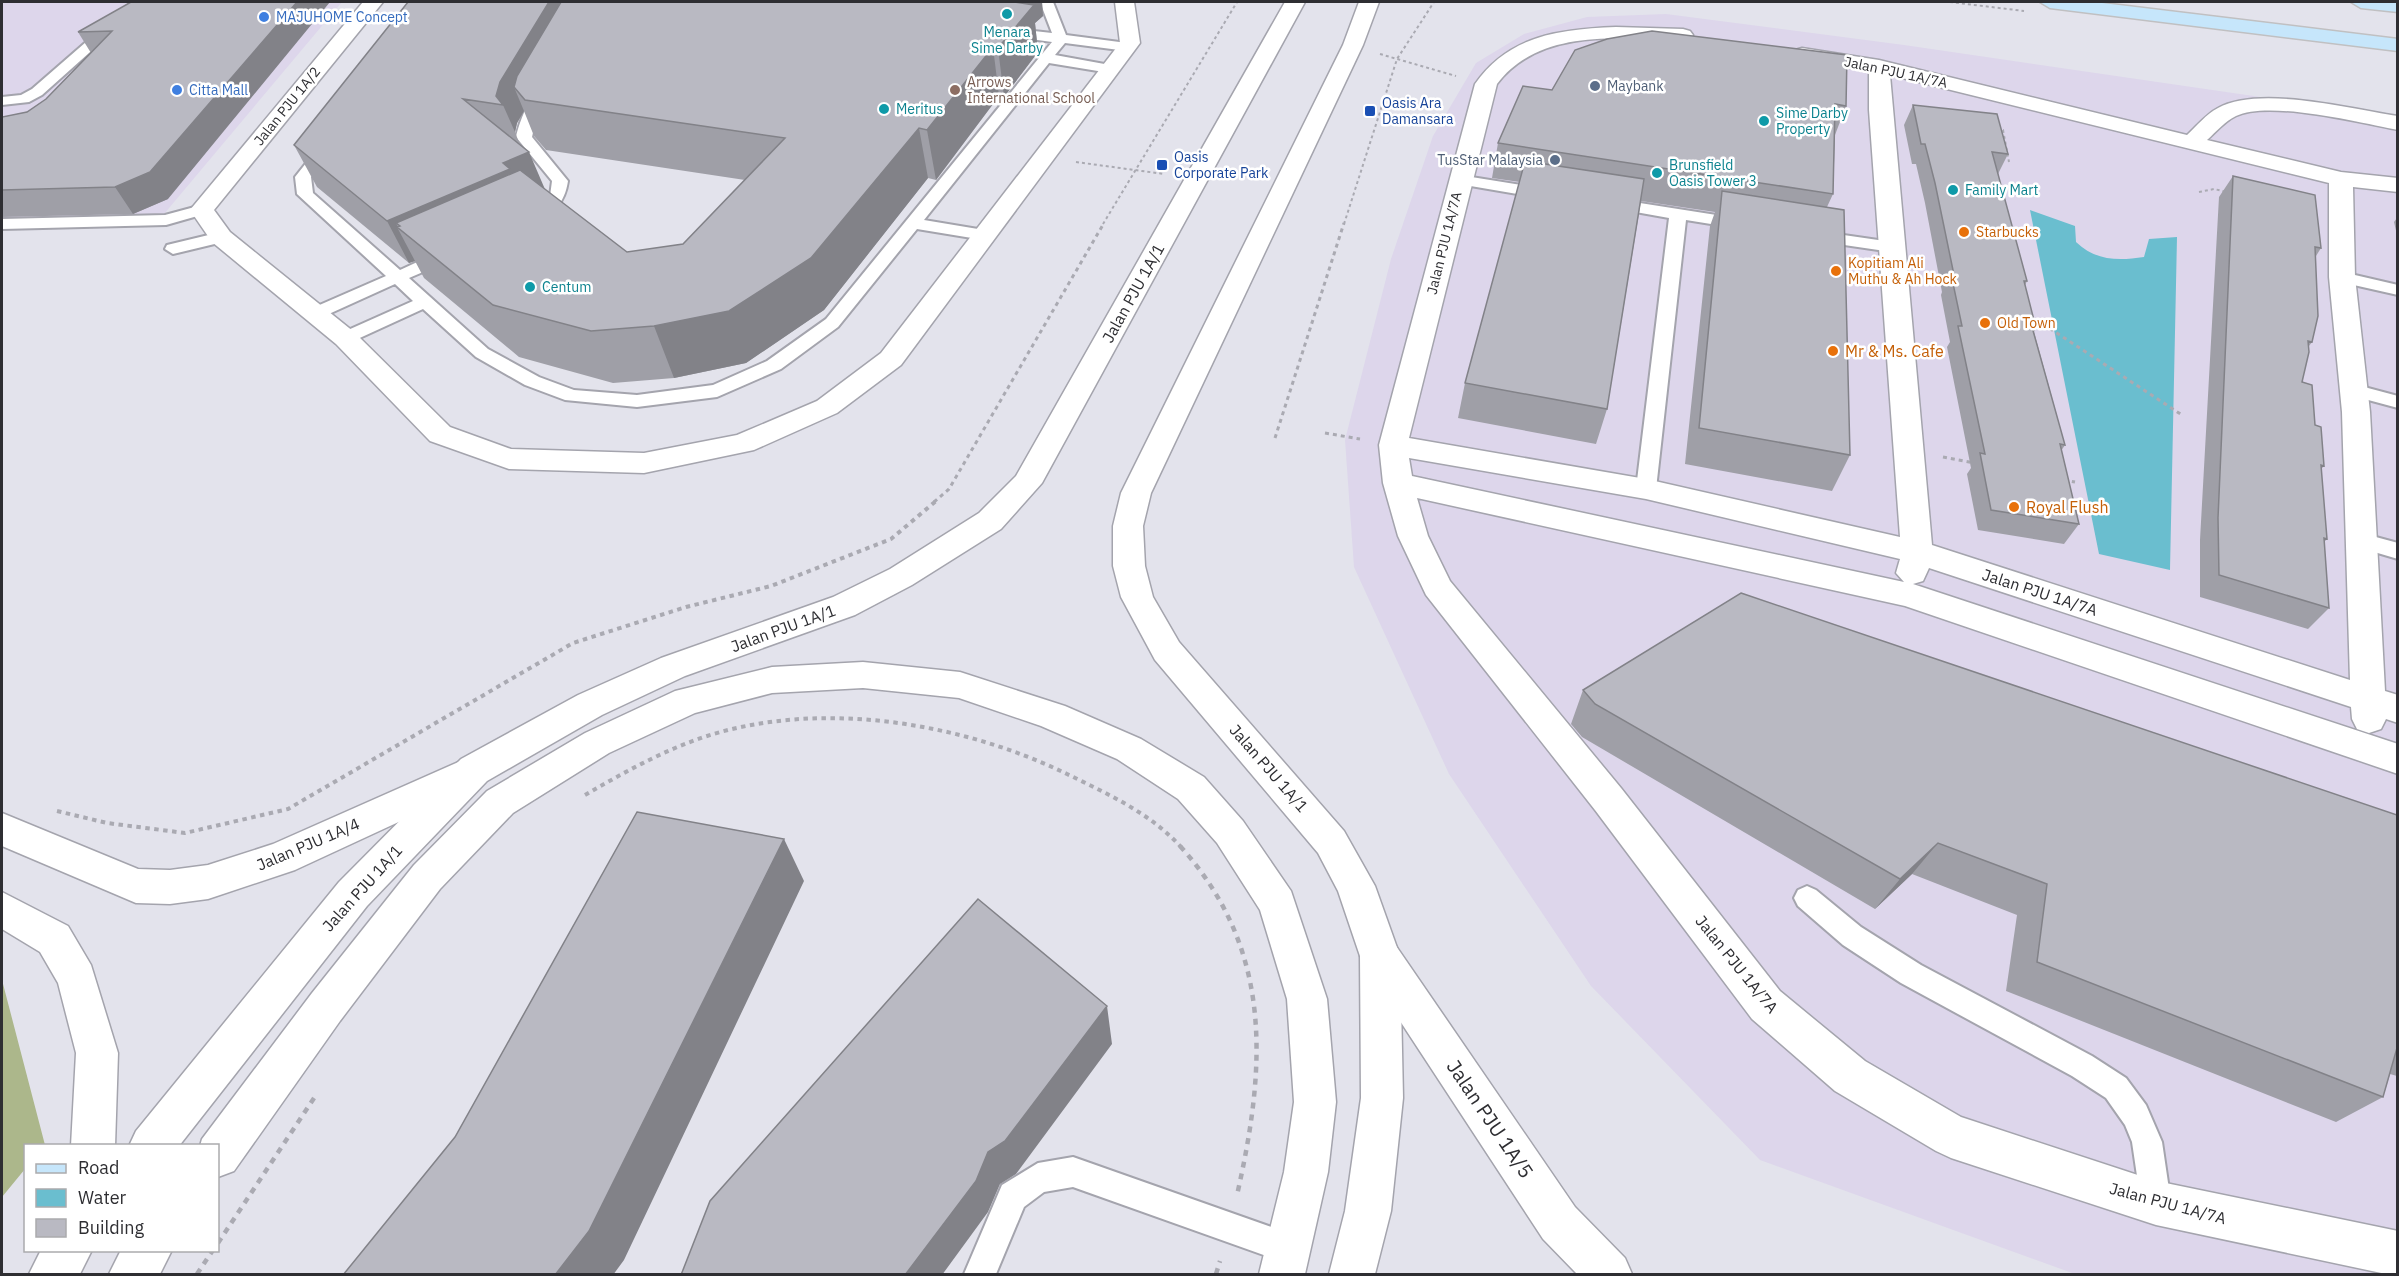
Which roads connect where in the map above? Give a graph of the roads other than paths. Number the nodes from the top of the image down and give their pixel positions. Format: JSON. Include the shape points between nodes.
{"nodes":[{"id":1,"x":139,"y":2,"type":"edge"},
{"id":2,"x":373,"y":2,"type":"edge"},
{"id":3,"x":1047,"y":2,"type":"edge"},
{"id":4,"x":1124,"y":2,"type":"edge"},
{"id":5,"x":1369,"y":2,"type":"edge"},
{"id":6,"x":2050,"y":2,"type":"edge"},
{"id":7,"x":1289,"y":4,"type":"edge"},
{"id":8,"x":2397,"y":6,"type":"edge"},
{"id":9,"x":2356,"y":10,"type":"edge"},
{"id":10,"x":2397,"y":24,"type":"edge"},
{"id":11,"x":994,"y":30,"type":"edge"},
{"id":12,"x":1061,"y":39,"type":"junction"},
{"id":13,"x":1706,"y":39,"type":"edge"},
{"id":14,"x":2397,"y":45,"type":"edge"},
{"id":15,"x":1127,"y":47,"type":"junction"},
{"id":16,"x":1782,"y":51,"type":"edge"},
{"id":17,"x":1045,"y":58,"type":"junction"},
{"id":18,"x":1879,"y":66,"type":"junction"},
{"id":19,"x":1110,"y":69,"type":"junction"},
{"id":20,"x":550,"y":83,"type":"edge"},
{"id":21,"x":2,"y":101,"type":"edge"},
{"id":22,"x":2397,"y":123,"type":"edge"},
{"id":23,"x":339,"y":131,"type":"edge"},
{"id":24,"x":2193,"y":141,"type":"junction"},
{"id":25,"x":2341,"y":179,"type":"junction"},
{"id":26,"x":1459,"y":180,"type":"junction"},
{"id":27,"x":2397,"y":185,"type":"edge"},
{"id":28,"x":1563,"y":196,"type":"edge"},
{"id":29,"x":1597,"y":201,"type":"edge"},
{"id":30,"x":202,"y":210,"type":"junction"},
{"id":31,"x":1678,"y":214,"type":"junction"},
{"id":32,"x":521,"y":222,"type":"edge"},
{"id":33,"x":912,"y":223,"type":"junction"},
{"id":34,"x":2,"y":224,"type":"edge"},
{"id":35,"x":1758,"y":226,"type":"edge"},
{"id":36,"x":1804,"y":234,"type":"edge"},
{"id":37,"x":984,"y":236,"type":"junction"},
{"id":38,"x":220,"y":237,"type":"junction"},
{"id":39,"x":1892,"y":247,"type":"junction"},
{"id":40,"x":173,"y":249,"type":"dead end"},
{"id":41,"x":460,"y":250,"type":"edge"},
{"id":42,"x":2342,"y":276,"type":"junction"},
{"id":43,"x":398,"y":278,"type":"junction"},
{"id":44,"x":2397,"y":290,"type":"edge"},
{"id":45,"x":425,"y":302,"type":"junction"},
{"id":46,"x":314,"y":314,"type":"junction"},
{"id":47,"x":345,"y":338,"type":"junction"},
{"id":48,"x":2353,"y":390,"type":"junction"},
{"id":49,"x":2397,"y":402,"type":"edge"},
{"id":50,"x":1393,"y":446,"type":"junction"},
{"id":51,"x":1398,"y":483,"type":"junction"},
{"id":52,"x":1646,"y":489,"type":"junction"},
{"id":53,"x":2361,"y":541,"type":"junction"},
{"id":54,"x":2397,"y":551,"type":"edge"},
{"id":55,"x":1917,"y":552,"type":"junction"},
{"id":56,"x":1908,"y":595,"type":"junction"},
{"id":57,"x":2382,"y":704,"type":"edge"},
{"id":58,"x":2384,"y":755,"type":"edge"},
{"id":59,"x":474,"y":770,"type":"junction"},
{"id":60,"x":2,"y":829,"type":"edge"},
{"id":61,"x":1807,"y":898,"type":"dead end"},
{"id":62,"x":2,"y":909,"type":"edge"},
{"id":63,"x":1380,"y":956,"type":"junction"},
{"id":64,"x":93,"y":1144,"type":"edge"},
{"id":65,"x":153,"y":1144,"type":"edge"},
{"id":66,"x":219,"y":1154,"type":"edge"},
{"id":67,"x":2156,"y":1203,"type":"junction"},
{"id":68,"x":68,"y":1252,"type":"edge"},
{"id":69,"x":148,"y":1252,"type":"edge"},
{"id":70,"x":2397,"y":1254,"type":"edge"},
{"id":71,"x":1286,"y":1261,"type":"edge"},
{"id":72,"x":52,"y":1275,"type":"edge"},
{"id":73,"x":132,"y":1275,"type":"edge"},
{"id":74,"x":980,"y":1275,"type":"edge"},
{"id":75,"x":1352,"y":1275,"type":"edge"},
{"id":76,"x":1609,"y":1275,"type":"edge"}],
"edges":[{"from":1,"to":21,"type":"lane","via":[[37,92],[24,99]]},
{"from":2,"to":30,"type":"street","name":"Jalan PJU 1A/2"},
{"from":3,"to":12,"type":"lane"},
{"from":4,"to":15,"type":"street","via":[[1130,43]]},
{"from":5,"to":63,"type":"street","name":"Jalan PJU 1A/1","via":[[1353,45],[1136,493],[1128,526],[1129,566],[1137,597],[1167,651],[1331,842],[1356,886]]},
{"from":6,"to":14,"type":"main road"},
{"from":7,"to":59,"type":"street","name":"Jalan PJU 1A/1","via":[[1027,483],[990,521],[901,577],[844,606],[673,667],[590,705]]},
{"from":8,"to":9,"type":"main road"},
{"from":9,"to":10,"type":"main road"},
{"from":11,"to":12,"type":"lane"},
{"from":12,"to":15,"type":"lane"},
{"from":12,"to":17,"type":"lane"},
{"from":13,"to":26,"type":"street","name":"Jalan PJU 1A/7A","via":[[1574,37],[1536,44],[1505,61],[1486,84]]},
{"from":15,"to":19,"type":"street"},
{"from":16,"to":18,"type":"street","name":"Jalan PJU 1A/7A"},
{"from":17,"to":19,"type":"lane"},
{"from":17,"to":33,"type":"lane"},
{"from":18,"to":24,"type":"street","name":"Jalan PJU 1A/7A"},
{"from":18,"to":39,"type":"street"},
{"from":19,"to":37,"type":"street"},
{"from":20,"to":32,"type":"lane","via":[[524,137],[560,181],[558,197],[542,213]]},
{"from":22,"to":24,"type":"street","via":[[2300,106],[2266,105],[2229,111]]},
{"from":23,"to":43,"type":"lane","via":[[303,177],[305,194]]},
{"from":24,"to":25,"type":"street","name":"Jalan PJU 1A/7A"},
{"from":25,"to":27,"type":"street","name":"Jalan PJU 1A/7A"},
{"from":25,"to":42,"type":"street"},
{"from":26,"to":28,"type":"lane"},
{"from":26,"to":50,"type":"street","name":"Jalan PJU 1A/7A"},
{"from":29,"to":31,"type":"lane"},
{"from":30,"to":34,"type":"lane","via":[[166,220]]},
{"from":30,"to":38,"type":"street"},
{"from":31,"to":35,"type":"lane"},
{"from":31,"to":52,"type":"lane"},
{"from":33,"to":37,"type":"lane"},
{"from":33,"to":45,"type":"lane","via":[[832,322],[774,365],[717,391],[637,400],[572,396],[532,381],[482,353]]},
{"from":36,"to":39,"type":"lane"},
{"from":37,"to":47,"type":"street","via":[[891,359],[827,407],[744,443],[644,463],[510,459],[440,434]]},
{"from":38,"to":40,"type":"lane"},
{"from":38,"to":46,"type":"street"},
{"from":39,"to":55,"type":"street"},
{"from":41,"to":43,"type":"lane"},
{"from":42,"to":44,"type":"lane"},
{"from":42,"to":48,"type":"street"},
{"from":43,"to":45,"type":"lane"},
{"from":43,"to":46,"type":"lane"},
{"from":45,"to":47,"type":"lane"},
{"from":46,"to":47,"type":"street"},
{"from":48,"to":49,"type":"lane"},
{"from":48,"to":53,"type":"street"},
{"from":50,"to":51,"type":"street","name":"Jalan PJU 1A/7A"},
{"from":50,"to":52,"type":"street","name":"Jalan PJU 1A/7A"},
{"from":51,"to":56,"type":"street"},
{"from":51,"to":67,"type":"street","name":"Jalan PJU 1A/7A","via":[[1413,536],[1437,586],[1766,1005],[1850,1077],[1951,1136]]},
{"from":52,"to":55,"type":"street","name":"Jalan PJU 1A/7A"},
{"from":53,"to":54,"type":"lane"},
{"from":53,"to":57,"type":"street"},
{"from":55,"to":56,"type":"street"},
{"from":55,"to":57,"type":"street","name":"Jalan PJU 1A/7A"},
{"from":56,"to":58,"type":"street"},
{"from":57,"to":58,"type":"street"},
{"from":59,"to":60,"type":"street","name":"Jalan PJU 1A/4","via":[[282,858],[208,882],[170,887],[136,885]]},
{"from":59,"to":65,"type":"street","name":"Jalan PJU 1A/1","via":[[353,894]]},
{"from":61,"to":67,"type":"lane","via":[[1852,936],[1911,974],[2116,1088],[2136,1115],[2147,1142]]},
{"from":62,"to":64,"type":"street","via":[[54,939],[77,978],[97,1053]]},
{"from":63,"to":75,"type":"street","name":"Jalan PJU 1A/1","via":[[1382,1098],[1368,1210]]},
{"from":63,"to":76,"type":"street","name":"Jalan PJU 1A/5","via":[[1559,1223]]},
{"from":66,"to":71,"type":"street","via":[[427,877],[500,802],[597,743],[687,700],[772,680],[863,675],[960,685],[1064,720],[1129,749],[1191,788],[1230,832],[1277,903],[1307,999],[1316,1102],[1306,1172]]},
{"from":67,"to":70,"type":"street","name":"Jalan PJU 1A/7A"},
{"from":68,"to":72,"type":"street"},
{"from":69,"to":73,"type":"street"},
{"from":71,"to":74,"type":"lane","via":[[1229,1226],[1073,1172],[1038,1178],[1012,1196]]}]}
